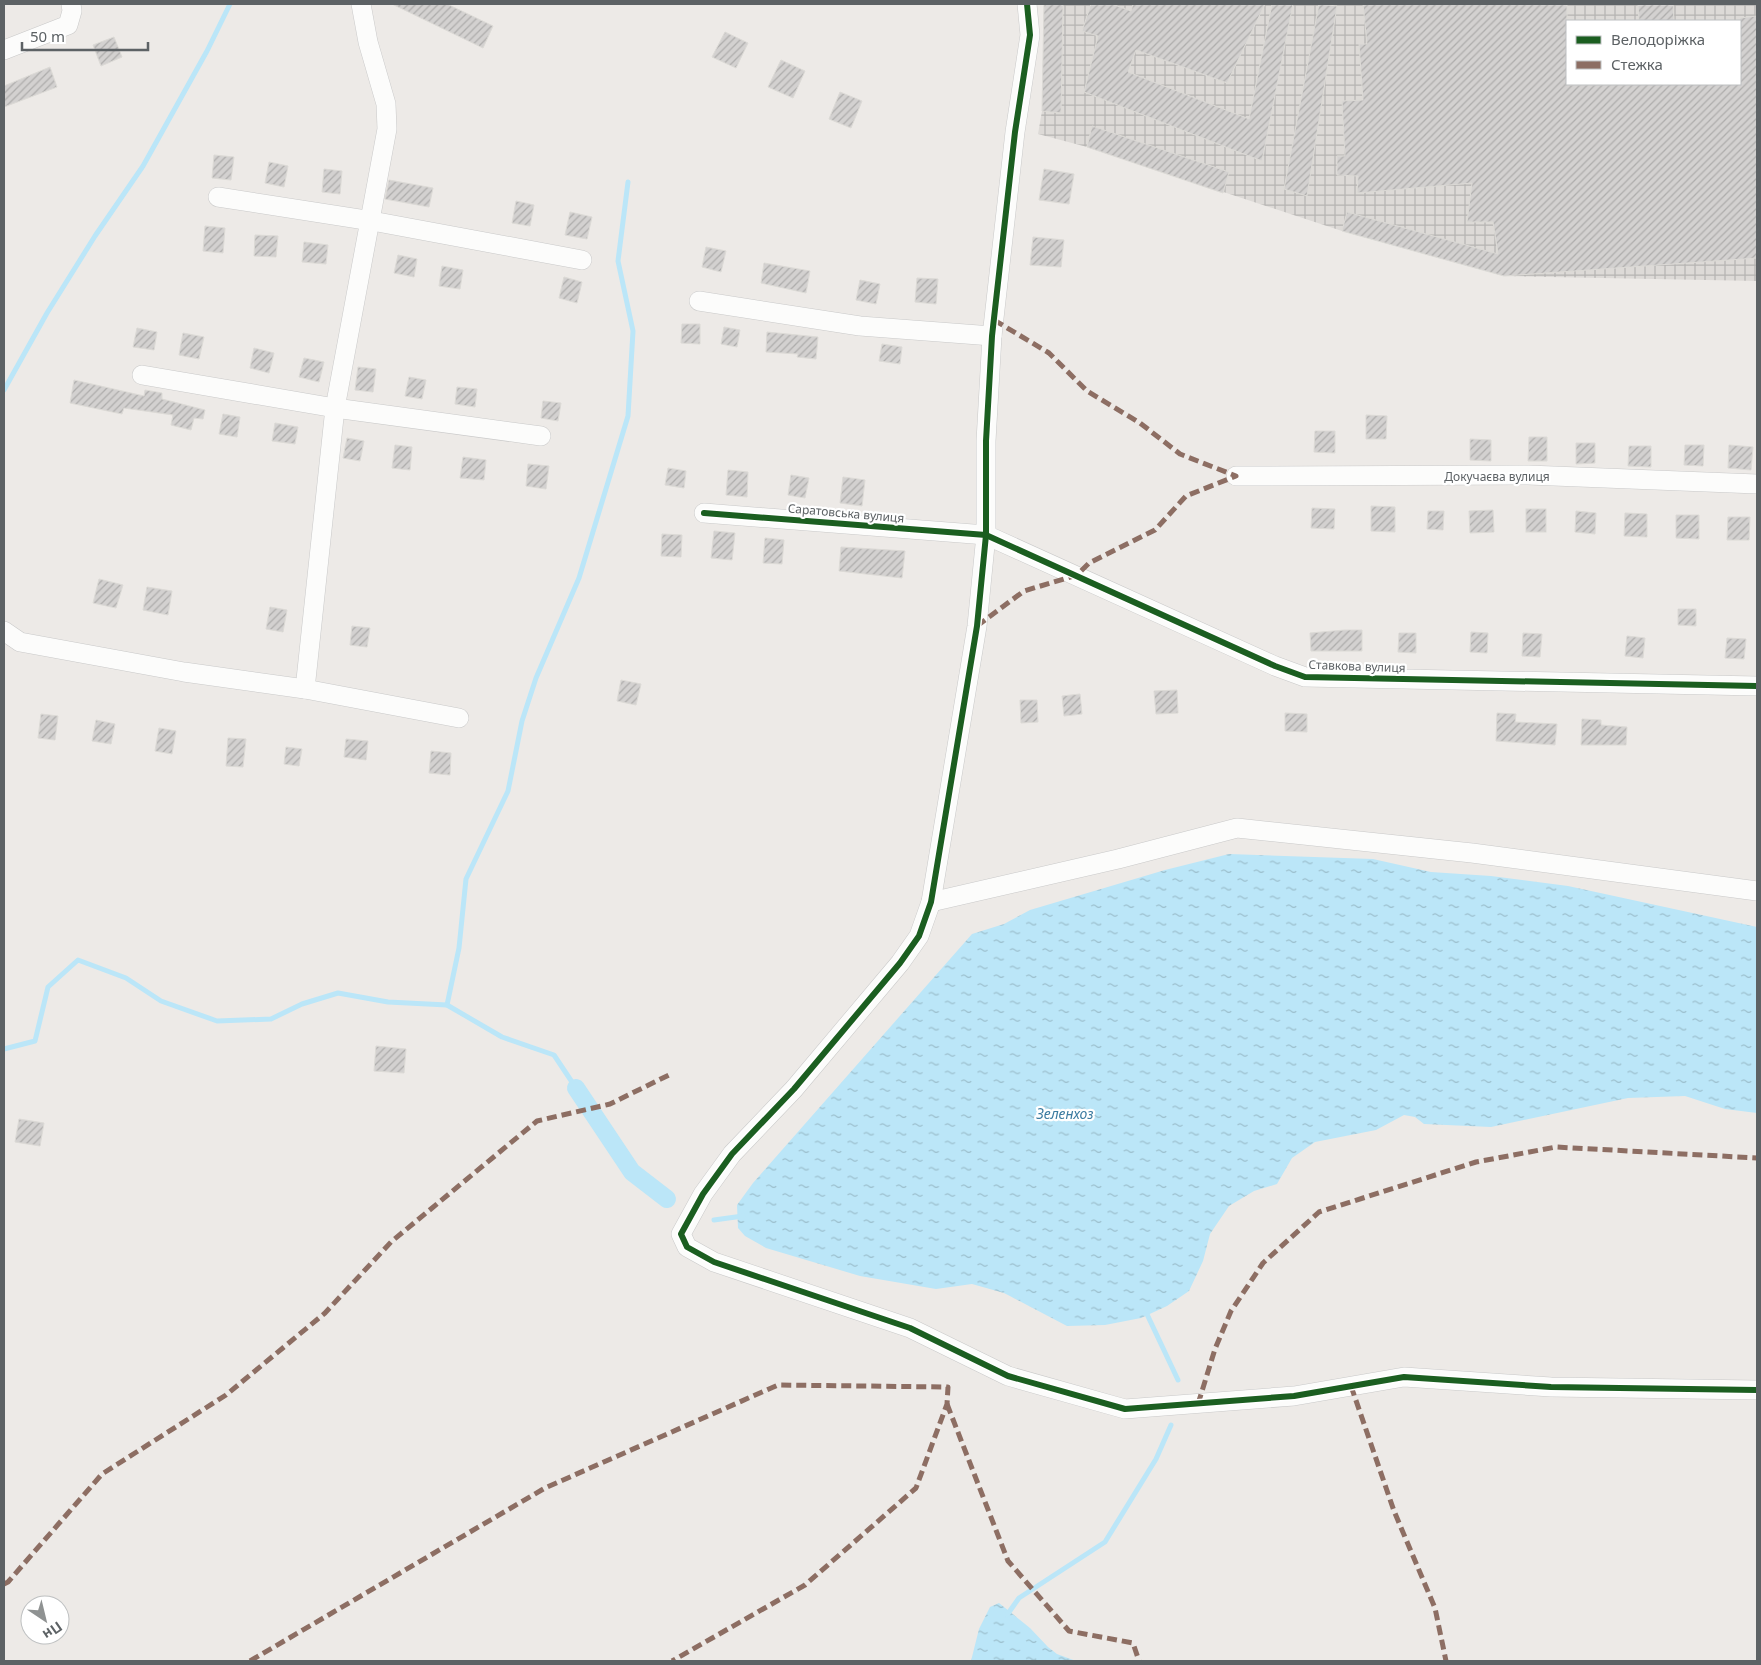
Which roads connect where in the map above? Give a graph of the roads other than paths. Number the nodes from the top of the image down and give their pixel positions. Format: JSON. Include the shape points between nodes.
{"nodes":[{"id":1,"x":71,"y":4,"type":"edge"},
{"id":2,"x":361,"y":4,"type":"edge"},
{"id":3,"x":1027,"y":4,"type":"edge"},
{"id":4,"x":4,"y":50,"type":"edge"},
{"id":5,"x":218,"y":197,"type":"dead end"},
{"id":6,"x":372,"y":221,"type":"junction"},
{"id":7,"x":582,"y":260,"type":"dead end"},
{"id":8,"x":699,"y":301,"type":"dead end"},
{"id":9,"x":992,"y":336,"type":"junction"},
{"id":10,"x":142,"y":376,"type":"dead end"},
{"id":11,"x":335,"y":408,"type":"junction"},
{"id":12,"x":541,"y":436,"type":"dead end"},
{"id":13,"x":1236,"y":476,"type":"dead end"},
{"id":14,"x":1757,"y":484,"type":"edge"},
{"id":15,"x":704,"y":513,"type":"dead end"},
{"id":16,"x":986,"y":535,"type":"junction"},
{"id":17,"x":4,"y":631,"type":"edge"},
{"id":18,"x":1757,"y":686,"type":"edge"},
{"id":19,"x":305,"y":688,"type":"junction"},
{"id":20,"x":459,"y":718,"type":"dead end"},
{"id":21,"x":1757,"y":891,"type":"edge"},
{"id":22,"x":931,"y":902,"type":"junction"},
{"id":23,"x":1757,"y":1390,"type":"edge"}],
"edges":[{"from":1,"to":4,"type":"street","via":[[68,25]]},
{"from":2,"to":6,"type":"street","via":[[386,104],[387,129]]},
{"from":3,"to":9,"type":"street","via":[[1030,36],[1015,132]]},
{"from":5,"to":6,"type":"street"},
{"from":6,"to":7,"type":"street"},
{"from":6,"to":11,"type":"street"},
{"from":8,"to":9,"type":"street","via":[[860,326]]},
{"from":9,"to":16,"type":"street","via":[[986,441]]},
{"from":10,"to":11,"type":"street"},
{"from":11,"to":12,"type":"street"},
{"from":11,"to":19,"type":"street"},
{"from":13,"to":14,"type":"street","name":"Докучаєва вулиця","via":[[1528,475]]},
{"from":15,"to":16,"type":"street","name":"Саратовська вулиця"},
{"from":16,"to":18,"type":"street","name":"Ставкова вулиця","via":[[1305,677]]},
{"from":16,"to":22,"type":"street","via":[[977,626]]},
{"from":17,"to":19,"type":"street","via":[[20,642],[184,672]]},
{"from":19,"to":20,"type":"street"},
{"from":21,"to":22,"type":"street","via":[[1237,828]]},
{"from":22,"to":23,"type":"street","via":[[919,936],[900,964],[794,1089],[732,1154],[702,1194],[681,1234],[687,1247],[714,1262],[910,1328],[1008,1376],[1124,1409],[1294,1396],[1404,1377],[1551,1387]]}]}
